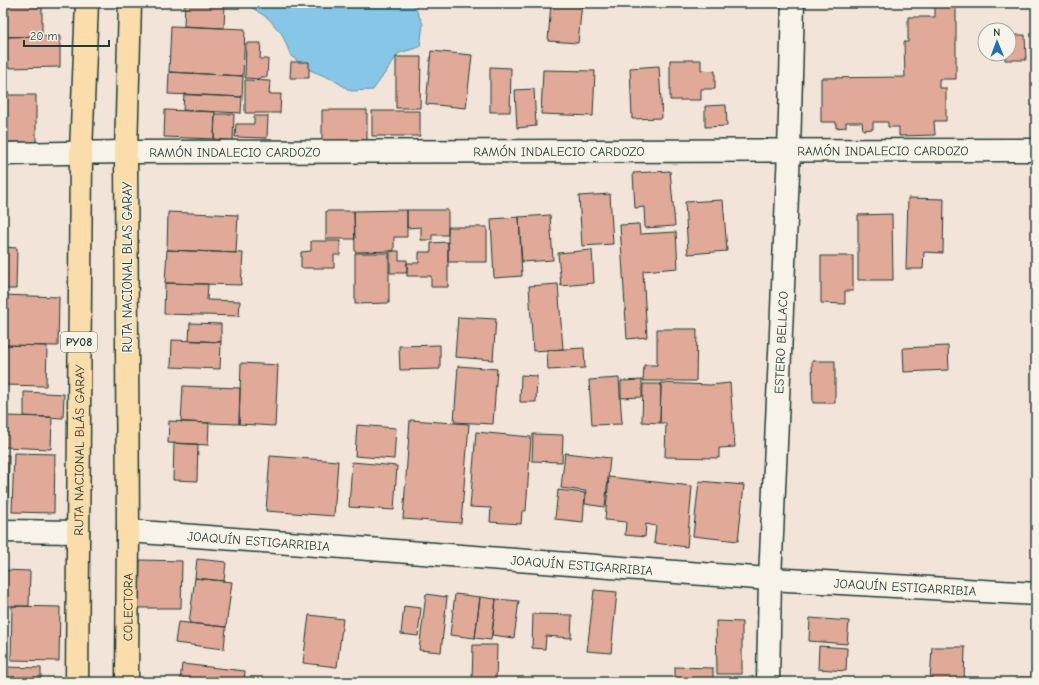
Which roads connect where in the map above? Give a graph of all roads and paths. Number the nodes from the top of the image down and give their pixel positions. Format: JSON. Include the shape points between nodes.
{"nodes":[{"id":1,"x":87,"y":3,"type":"edge"},
{"id":2,"x":130,"y":3,"type":"edge"},
{"id":3,"x":792,"y":3,"type":"edge"},
{"id":4,"x":789,"y":150,"type":"junction"},
{"id":5,"x":1036,"y":150,"type":"edge"},
{"id":6,"x":81,"y":152,"type":"junction"},
{"id":7,"x":126,"y":152,"type":"junction"},
{"id":8,"x":3,"y":154,"type":"edge"},
{"id":9,"x":3,"y":531,"type":"edge"},
{"id":10,"x":128,"y":531,"type":"junction"},
{"id":11,"x":78,"y":532,"type":"junction"},
{"id":12,"x":770,"y":578,"type":"junction"},
{"id":13,"x":1036,"y":594,"type":"edge"},
{"id":14,"x":77,"y":682,"type":"edge"},
{"id":15,"x":127,"y":682,"type":"edge"},
{"id":16,"x":768,"y":682,"type":"edge"}],
"edges":[{"from":1,"to":6,"type":"main road","name":"RUTA NACIONAL BLÁS GARAY","number":"PY08"},
{"from":2,"to":7,"type":"main road","name":"RUTA NACIONAL BLAS GARAY"},
{"from":3,"to":4,"type":"street","name":"ESTERO BELLACO"},
{"from":4,"to":5,"type":"street","name":"RAMÓN INDALECIO CARDOZO"},
{"from":4,"to":7,"type":"street","name":"RAMÓN INDALECIO CARDOZO"},
{"from":4,"to":12,"type":"street","name":"ESTERO BELLACO"},
{"from":6,"to":7,"type":"street","name":"RAMÓN INDALECIO CARDOZO"},
{"from":6,"to":8,"type":"street","name":"RAMÓN INDALECIO CARDOZO"},
{"from":6,"to":11,"type":"main road","name":"RUTA NACIONAL BLÁS GARAY","number":"PY08"},
{"from":7,"to":10,"type":"main road","name":"RUTA NACIONAL BLAS GARAY"},
{"from":9,"to":11,"type":"street"},
{"from":10,"to":12,"type":"street","name":"JOAQUÍN ESTIGARRIBIA"},
{"from":10,"to":15,"type":"main road","name":"COLECTORA"},
{"from":11,"to":14,"type":"main road","name":"RUTA NACIONAL BLÁS GARAY","number":"PY08"},
{"from":12,"to":13,"type":"street","name":"JOAQUÍN ESTIGARRIBIA"},
{"from":12,"to":16,"type":"street","name":"ESTERO BELLACO"}]}
